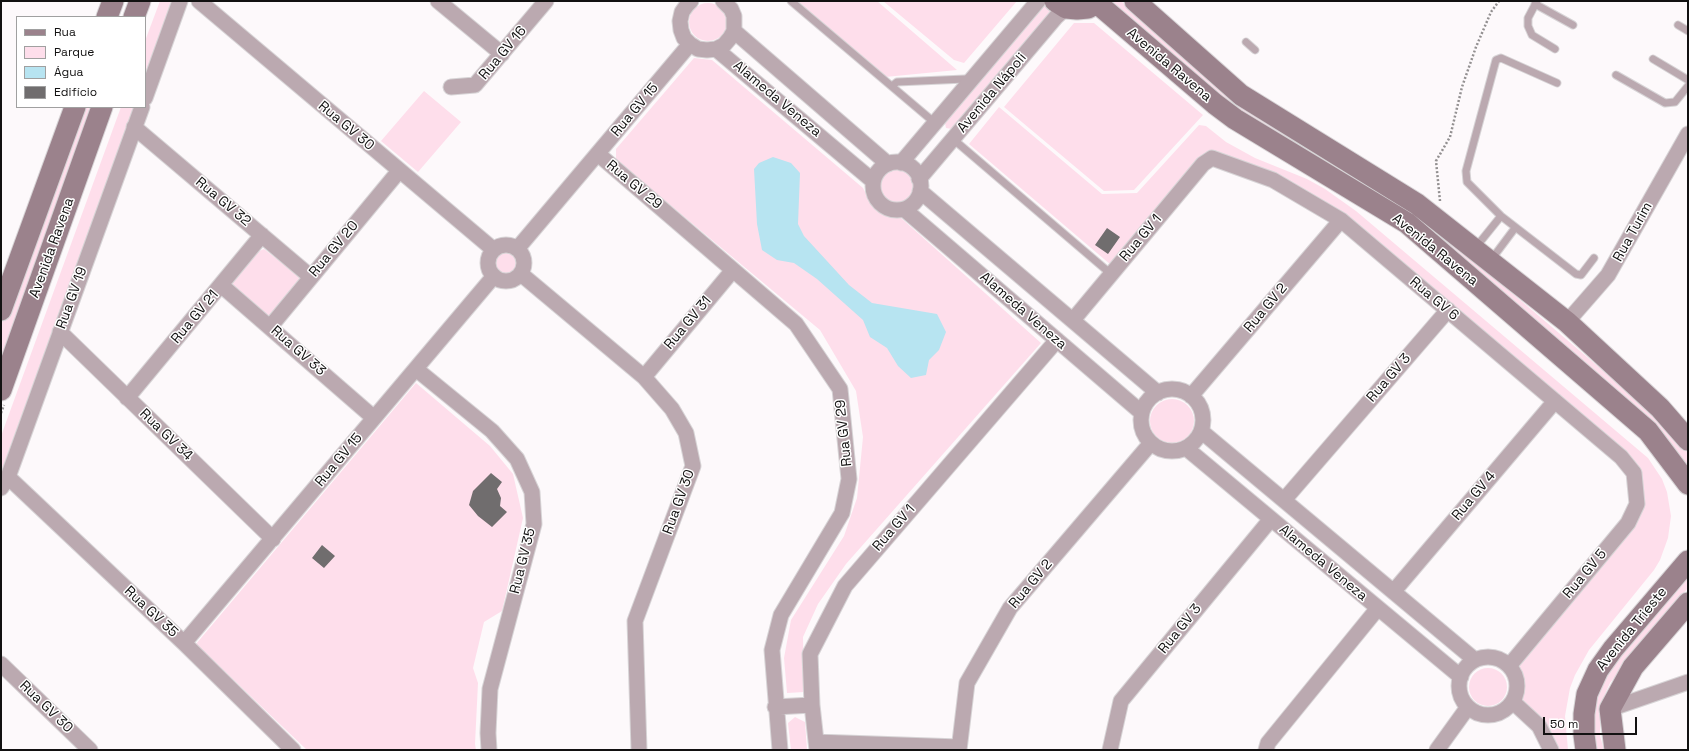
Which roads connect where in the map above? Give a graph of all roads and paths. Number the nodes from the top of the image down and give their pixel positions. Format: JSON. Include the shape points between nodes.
{"nodes":[{"id":1,"x":113,"y":1,"type":"edge"},
{"id":2,"x":140,"y":1,"type":"edge"},
{"id":3,"x":180,"y":1,"type":"edge"},
{"id":4,"x":199,"y":1,"type":"edge"},
{"id":5,"x":438,"y":1,"type":"edge"},
{"id":6,"x":546,"y":1,"type":"edge"},
{"id":7,"x":791,"y":1,"type":"edge"},
{"id":8,"x":1038,"y":1,"type":"edge"},
{"id":9,"x":1135,"y":1,"type":"edge"},
{"id":10,"x":1499,"y":1,"type":"edge"},
{"id":11,"x":687,"y":2,"type":"edge"},
{"id":12,"x":726,"y":2,"type":"edge"},
{"id":13,"x":1099,"y":2,"type":"edge"},
{"id":14,"x":1536,"y":3,"type":"edge"},
{"id":15,"x":1060,"y":4,"type":"edge"},
{"id":16,"x":107,"y":16,"type":"edge"},
{"id":17,"x":134,"y":16,"type":"edge"},
{"id":18,"x":1573,"y":25,"type":"dead end"},
{"id":19,"x":1678,"y":25,"type":"dead end"},
{"id":20,"x":734,"y":31,"type":"junction"},
{"id":21,"x":1688,"y":31,"type":"edge"},
{"id":22,"x":1246,"y":42,"type":"dead end"},
{"id":23,"x":690,"y":44,"type":"junction"},
{"id":24,"x":716,"y":49,"type":"junction"},
{"id":25,"x":1555,"y":49,"type":"dead end"},
{"id":26,"x":1255,"y":50,"type":"dead end"},
{"id":27,"x":502,"y":54,"type":"junction"},
{"id":28,"x":1653,"y":59,"type":"dead end"},
{"id":29,"x":1616,"y":75,"type":"dead end"},
{"id":30,"x":1688,"y":80,"type":"edge"},
{"id":31,"x":970,"y":81,"type":"junction"},
{"id":32,"x":1557,"y":84,"type":"dead end"},
{"id":33,"x":892,"y":86,"type":"junction"},
{"id":34,"x":1688,"y":86,"type":"edge"},
{"id":35,"x":451,"y":87,"type":"dead end"},
{"id":36,"x":146,"y":95,"type":"edge"},
{"id":37,"x":74,"y":108,"type":"edge"},
{"id":38,"x":102,"y":108,"type":"edge"},
{"id":39,"x":142,"y":108,"type":"edge"},
{"id":40,"x":935,"y":123,"type":"junction"},
{"id":41,"x":134,"y":127,"type":"junction"},
{"id":42,"x":1688,"y":134,"type":"edge"},
{"id":43,"x":953,"y":139,"type":"junction"},
{"id":44,"x":598,"y":154,"type":"junction"},
{"id":45,"x":1212,"y":158,"type":"joint"},
{"id":46,"x":894,"y":163,"type":"junction"},
{"id":47,"x":399,"y":171,"type":"junction"},
{"id":48,"x":873,"y":181,"type":"junction"},
{"id":49,"x":920,"y":185,"type":"junction"},
{"id":50,"x":1440,"y":205,"type":"dead end"},
{"id":51,"x":904,"y":209,"type":"junction"},
{"id":52,"x":1501,"y":216,"type":"junction"},
{"id":53,"x":1341,"y":220,"type":"junction"},
{"id":54,"x":1515,"y":228,"type":"junction"},
{"id":55,"x":262,"y":235,"type":"junction"},
{"id":56,"x":517,"y":249,"type":"junction"},
{"id":57,"x":494,"y":250,"type":"junction"},
{"id":58,"x":1483,"y":255,"type":"junction"},
{"id":59,"x":1594,"y":258,"type":"dead end"},
{"id":60,"x":733,"y":270,"type":"junction"},
{"id":61,"x":521,"y":274,"type":"junction"},
{"id":62,"x":1111,"y":274,"type":"junction"},
{"id":63,"x":494,"y":276,"type":"junction"},
{"id":64,"x":311,"y":277,"type":"junction"},
{"id":65,"x":221,"y":285,"type":"junction"},
{"id":66,"x":1,"y":310,"type":"edge"},
{"id":67,"x":1448,"y":310,"type":"junction"},
{"id":68,"x":1073,"y":320,"type":"junction"},
{"id":69,"x":1567,"y":322,"type":"junction"},
{"id":70,"x":270,"y":327,"type":"junction"},
{"id":71,"x":60,"y":332,"type":"junction"},
{"id":72,"x":1057,"y":340,"type":"junction"},
{"id":73,"x":416,"y":370,"type":"junction"},
{"id":74,"x":644,"y":377,"type":"junction"},
{"id":75,"x":1,"y":390,"type":"edge"},
{"id":76,"x":1158,"y":393,"type":"junction"},
{"id":77,"x":1191,"y":396,"type":"junction"},
{"id":78,"x":127,"y":398,"type":"junction"},
{"id":79,"x":1555,"y":400,"type":"junction"},
{"id":80,"x":1142,"y":413,"type":"junction"},
{"id":81,"x":374,"y":418,"type":"junction"},
{"id":82,"x":1201,"y":431,"type":"junction"},
{"id":83,"x":1688,"y":440,"type":"edge"},
{"id":84,"x":1151,"y":443,"type":"junction"},
{"id":85,"x":1186,"y":448,"type":"junction"},
{"id":86,"x":1634,"y":473,"type":"joint"},
{"id":87,"x":4,"y":483,"type":"edge"},
{"id":88,"x":1688,"y":484,"type":"edge"},
{"id":89,"x":1284,"y":500,"type":"junction"},
{"id":90,"x":1271,"y":519,"type":"junction"},
{"id":91,"x":272,"y":539,"type":"junction"},
{"id":92,"x":1338,"y":545,"type":"junction"},
{"id":93,"x":1688,"y":561,"type":"edge"},
{"id":94,"x":1324,"y":563,"type":"junction"},
{"id":95,"x":1394,"y":592,"type":"junction"},
{"id":96,"x":1688,"y":603,"type":"edge"},
{"id":97,"x":1378,"y":608,"type":"junction"},
{"id":98,"x":184,"y":644,"type":"junction"},
{"id":99,"x":1476,"y":660,"type":"junction"},
{"id":100,"x":1,"y":664,"type":"edge"},
{"id":101,"x":1509,"y":666,"type":"junction"},
{"id":102,"x":1460,"y":677,"type":"junction"},
{"id":103,"x":1688,"y":682,"type":"edge"},
{"id":104,"x":1513,"y":702,"type":"junction"},
{"id":105,"x":812,"y":705,"type":"junction"},
{"id":106,"x":775,"y":707,"type":"junction"},
{"id":107,"x":1468,"y":707,"type":"junction"},
{"id":108,"x":1610,"y":709,"type":"junction"},
{"id":109,"x":816,"y":746,"type":"edge"},
{"id":110,"x":959,"y":748,"type":"edge"},
{"id":111,"x":90,"y":750,"type":"edge"},
{"id":112,"x":293,"y":750,"type":"edge"},
{"id":113,"x":489,"y":750,"type":"edge"},
{"id":114,"x":639,"y":750,"type":"edge"},
{"id":115,"x":780,"y":750,"type":"edge"},
{"id":116,"x":1110,"y":750,"type":"edge"},
{"id":117,"x":1266,"y":750,"type":"edge"},
{"id":118,"x":1437,"y":750,"type":"edge"},
{"id":119,"x":1551,"y":750,"type":"edge"},
{"id":120,"x":1586,"y":750,"type":"edge"},
{"id":121,"x":1615,"y":750,"type":"edge"}],
"edges":[{"from":1,"to":16,"type":"street"},
{"from":2,"to":17,"type":"street"},
{"from":3,"to":36,"type":"street"},
{"from":4,"to":47,"type":"street","name":"Rua GV 30"},
{"from":5,"to":27,"type":"street"},
{"from":6,"to":27,"type":"street","name":"Rua GV 16"},
{"from":7,"to":33,"type":"lane"},
{"from":8,"to":31,"type":"street","name":"Avenida Nápoli"},
{"from":9,"to":58,"type":"street","name":"Avenida Ravena","via":[[1241,95],[1417,204]]},
{"from":10,"to":50,"type":"path","via":[[1491,12],[1476,47],[1462,87],[1450,137],[1436,161]]},
{"from":11,"to":23,"type":"street","via":[[681,17],[681,30]]},
{"from":12,"to":20,"type":"street","via":[[734,16]]},
{"from":13,"to":15,"type":"street","via":[[1088,8],[1077,9]]},
{"from":13,"to":88,"type":"street","name":"Avenida Ravena","via":[[1235,119],[1407,223],[1648,431]]},
{"from":14,"to":18,"type":"lane"},
{"from":14,"to":25,"type":"lane","via":[[1528,18],[1528,26],[1532,35]]},
{"from":15,"to":43,"type":"street","name":"Avenida Nápoli","via":[[1051,24]]},
{"from":19,"to":21,"type":"lane"},
{"from":20,"to":24,"type":"street","via":[[727,42]]},
{"from":20,"to":46,"type":"street","name":"Alameda Veneza"},
{"from":22,"to":26,"type":"lane"},
{"from":23,"to":24,"type":"street","via":[[703,50]]},
{"from":23,"to":44,"type":"street","name":"Rua GV 15"},
{"from":24,"to":48,"type":"street","name":"Alameda Veneza"},
{"from":27,"to":35,"type":"street","name":"Rua GV 16","via":[[475,85]]},
{"from":28,"to":30,"type":"lane"},
{"from":29,"to":34,"type":"lane","via":[[1665,103],[1675,102]]},
{"from":31,"to":33,"type":"lane","via":[[965,78],[897,82]]},
{"from":31,"to":40,"type":"street","name":"Avenida Nápoli"},
{"from":32,"to":52,"type":"lane","via":[[1501,58],[1496,60],[1466,171],[1468,182]]},
{"from":33,"to":40,"type":"lane"},
{"from":37,"to":66,"type":"street","name":"Avenida Ravena"},
{"from":38,"to":75,"type":"street","name":"Avenida Ravena"},
{"from":39,"to":41,"type":"street","name":"Rua GV 19"},
{"from":40,"to":43,"type":"street"},
{"from":40,"to":46,"type":"street","name":"Avenida Nápoli"},
{"from":41,"to":55,"type":"street","name":"Rua GV 32"},
{"from":41,"to":71,"type":"street","name":"Rua GV 19"},
{"from":42,"to":69,"type":"street","name":"Rua Turim","via":[[1608,275]]},
{"from":43,"to":49,"type":"street","name":"Avenida Nápoli"},
{"from":43,"to":62,"type":"lane"},
{"from":44,"to":56,"type":"street","name":"Rua GV 15"},
{"from":44,"to":60,"type":"street","name":"Rua GV 29"},
{"from":45,"to":53,"type":"street","name":"Rua GV 6","via":[[1273,180]]},
{"from":45,"to":62,"type":"street","name":"Rua GV 1","via":[[1203,164]]},
{"from":46,"to":48,"type":"street","name":"Avenida Nápoli","via":[[881,168]]},
{"from":46,"to":49,"type":"street","via":[[912,168]]},
{"from":47,"to":57,"type":"street","name":"Rua GV 30"},
{"from":47,"to":64,"type":"street","name":"Rua GV 20"},
{"from":48,"to":51,"type":"street","via":[[878,201],[890,209]]},
{"from":49,"to":51,"type":"street","name":"Avenida Nápoli","via":[[917,199]]},
{"from":49,"to":68,"type":"street","name":"Alameda Veneza"},
{"from":51,"to":72,"type":"street","name":"Alameda Veneza"},
{"from":52,"to":54,"type":"lane"},
{"from":52,"to":58,"type":"lane"},
{"from":53,"to":67,"type":"street","name":"Rua GV 6"},
{"from":53,"to":77,"type":"street","name":"Rua GV 2"},
{"from":54,"to":58,"type":"lane"},
{"from":54,"to":59,"type":"lane","via":[[1576,274],[1581,275]]},
{"from":55,"to":64,"type":"street","name":"Rua GV 32"},
{"from":55,"to":65,"type":"street","name":"Rua GV 21"},
{"from":56,"to":57,"type":"street","via":[[508,245]]},
{"from":56,"to":61,"type":"street","via":[[524,264]]},
{"from":57,"to":63,"type":"street","via":[[488,263]]},
{"from":58,"to":69,"type":"street","name":"Avenida Ravena"},
{"from":60,"to":74,"type":"street","name":"Rua GV 31"},
{"from":60,"to":106,"type":"street","name":"Rua GV 29","via":[[796,324],[840,389],[849,479],[842,513],[781,616],[772,650]]},
{"from":61,"to":63,"type":"street","via":[[508,281],[498,280]]},
{"from":61,"to":74,"type":"street","name":"Rua GV 30"},
{"from":62,"to":68,"type":"street","name":"Rua GV 1"},
{"from":63,"to":73,"type":"street","name":"Rua GV 15"},
{"from":64,"to":70,"type":"street","name":"Rua GV 20"},
{"from":65,"to":70,"type":"street","name":"Rua GV 33"},
{"from":65,"to":78,"type":"street","name":"Rua GV 21"},
{"from":67,"to":79,"type":"street","name":"Rua GV 6"},
{"from":67,"to":89,"type":"street","name":"Rua GV 3"},
{"from":68,"to":76,"type":"street","name":"Alameda Veneza"},
{"from":69,"to":83,"type":"street","name":"Avenida Ravena","via":[[1660,408]]},
{"from":70,"to":81,"type":"street","name":"Rua GV 33"},
{"from":71,"to":78,"type":"street","name":"Rua GV 34"},
{"from":71,"to":87,"type":"street","name":"Rua GV 19"},
{"from":72,"to":80,"type":"street","name":"Alameda Veneza"},
{"from":72,"to":105,"type":"street","name":"Rua GV 1","via":[[844,586],[810,654]]},
{"from":73,"to":81,"type":"street","name":"Rua GV 15"},
{"from":73,"to":113,"type":"street","name":"Rua GV 35","via":[[492,431],[517,459],[532,492],[534,524],[490,689]]},
{"from":74,"to":114,"type":"street","name":"Rua GV 30","via":[[672,409],[686,433],[693,466],[635,621]]},
{"from":76,"to":77,"type":"street","via":[[1175,390]]},
{"from":76,"to":80,"type":"street","via":[[1145,405]]},
{"from":77,"to":82,"type":"street","via":[[1202,412]]},
{"from":78,"to":91,"type":"street","name":"Rua GV 34"},
{"from":79,"to":86,"type":"street","name":"Rua GV 6","via":[[1622,457]]},
{"from":79,"to":95,"type":"street","name":"Rua GV 4"},
{"from":80,"to":84,"type":"street","via":[[1142,429]]},
{"from":81,"to":91,"type":"street","name":"Rua GV 15"},
{"from":82,"to":85,"type":"street"},
{"from":82,"to":89,"type":"street","name":"Alameda Veneza"},
{"from":84,"to":85,"type":"street","via":[[1168,451]]},
{"from":84,"to":110,"type":"street","name":"Rua GV 2","via":[[1010,608],[967,683]]},
{"from":85,"to":90,"type":"street","name":"Alameda Veneza"},
{"from":86,"to":101,"type":"street","name":"Rua GV 5","via":[[1637,504],[1628,523]]},
{"from":87,"to":98,"type":"street","name":"Rua GV 35"},
{"from":89,"to":92,"type":"street","name":"Alameda Veneza"},
{"from":90,"to":94,"type":"street","name":"Alameda Veneza"},
{"from":90,"to":116,"type":"street","name":"Rua GV 3","via":[[1121,701]]},
{"from":91,"to":98,"type":"street","name":"Rua GV 15"},
{"from":92,"to":94,"type":"street"},
{"from":92,"to":95,"type":"street","name":"Alameda Veneza"},
{"from":93,"to":120,"type":"street","name":"Avenida Trieste","via":[[1598,670],[1587,694],[1584,714]]},
{"from":94,"to":97,"type":"street","name":"Alameda Veneza"},
{"from":95,"to":99,"type":"street","name":"Alameda Veneza"},
{"from":96,"to":108,"type":"street","name":"Avenida Trieste","via":[[1633,667]]},
{"from":97,"to":102,"type":"street","name":"Alameda Veneza"},
{"from":97,"to":117,"type":"street","via":[[1268,743]]},
{"from":98,"to":112,"type":"street","name":"Rua GV 35"},
{"from":99,"to":101,"type":"street","via":[[1484,657],[1493,658]]},
{"from":99,"to":102,"type":"street","via":[[1469,664]]},
{"from":100,"to":111,"type":"street","name":"Rua GV 30"},
{"from":101,"to":104,"type":"street","via":[[1517,683]]},
{"from":102,"to":107,"type":"street","via":[[1460,693]]},
{"from":103,"to":108,"type":"street"},
{"from":104,"to":107,"type":"street","via":[[1492,715],[1483,715]]},
{"from":104,"to":119,"type":"street","via":[[1539,726]]},
{"from":105,"to":106,"type":"street"},
{"from":105,"to":109,"type":"street","name":"Rua GV 1"},
{"from":106,"to":115,"type":"street","name":"Rua GV 29"},
{"from":107,"to":118,"type":"street"},
{"from":108,"to":121,"type":"street"},
{"from":109,"to":110,"type":"street"}]}
